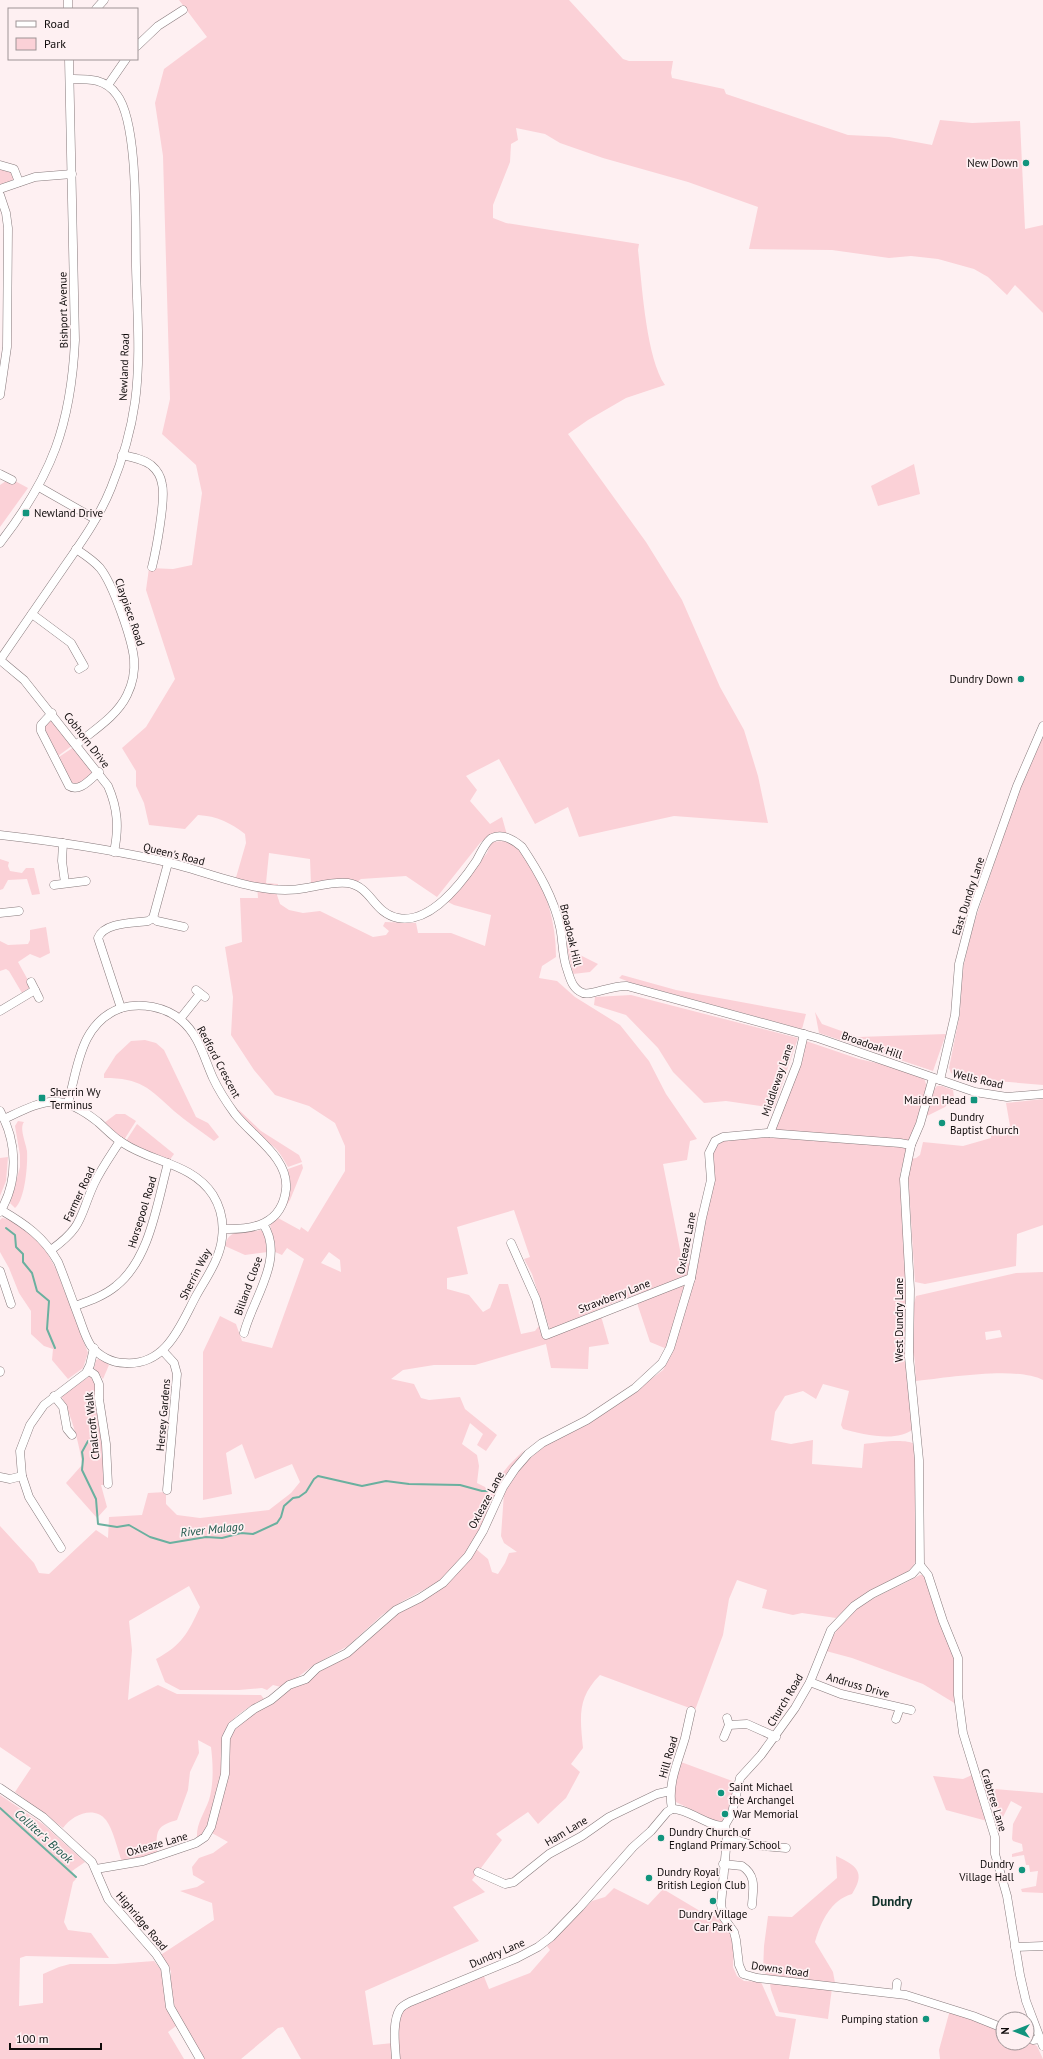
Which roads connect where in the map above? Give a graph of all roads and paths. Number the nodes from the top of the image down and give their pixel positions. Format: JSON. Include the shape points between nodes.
{"nodes":[{"id":1,"x":104,"y":0,"type":"edge"},
{"id":2,"x":97,"y":8,"type":"edge"},
{"id":3,"x":181,"y":13,"type":"dead end"},
{"id":4,"x":138,"y":45,"type":"edge"},
{"id":5,"x":69,"y":60,"type":"edge"},
{"id":6,"x":125,"y":60,"type":"edge"},
{"id":7,"x":70,"y":79,"type":"junction"},
{"id":8,"x":108,"y":85,"type":"junction"},
{"id":9,"x":0,"y":165,"type":"edge"},
{"id":10,"x":72,"y":174,"type":"junction"},
{"id":11,"x":19,"y":182,"type":"junction"},
{"id":12,"x":0,"y":189,"type":"edge"},
{"id":13,"x":0,"y":195,"type":"edge"},
{"id":14,"x":0,"y":395,"type":"edge"},
{"id":15,"x":122,"y":455,"type":"junction"},
{"id":16,"x":0,"y":474,"type":"edge"},
{"id":17,"x":12,"y":480,"type":"dead end"},
{"id":18,"x":39,"y":487,"type":"junction"},
{"id":19,"x":96,"y":519,"type":"junction"},
{"id":20,"x":0,"y":543,"type":"edge"},
{"id":21,"x":76,"y":549,"type":"junction"},
{"id":22,"x":152,"y":567,"type":"dead end"},
{"id":23,"x":32,"y":614,"type":"junction"},
{"id":24,"x":0,"y":660,"type":"edge"},
{"id":25,"x":84,"y":666,"type":"dead end"},
{"id":26,"x":52,"y":713,"type":"junction"},
{"id":27,"x":1043,"y":726,"type":"edge"},
{"id":28,"x":77,"y":744,"type":"junction"},
{"id":29,"x":99,"y":772,"type":"junction"},
{"id":30,"x":0,"y":835,"type":"edge"},
{"id":31,"x":63,"y":843,"type":"junction"},
{"id":32,"x":114,"y":852,"type":"junction"},
{"id":33,"x":168,"y":863,"type":"junction"},
{"id":34,"x":86,"y":881,"type":"dead end"},
{"id":35,"x":65,"y":883,"type":"junction"},
{"id":36,"x":341,"y":883,"type":"joint"},
{"id":37,"x":54,"y":885,"type":"dead end"},
{"id":38,"x":19,"y":911,"type":"dead end"},
{"id":39,"x":0,"y":913,"type":"edge"},
{"id":40,"x":153,"y":918,"type":"junction"},
{"id":41,"x":184,"y":927,"type":"dead end"},
{"id":42,"x":31,"y":982,"type":"dead end"},
{"id":43,"x":200,"y":994,"type":"dead end"},
{"id":44,"x":121,"y":1008,"type":"junction"},
{"id":45,"x":0,"y":1011,"type":"edge"},
{"id":46,"x":180,"y":1019,"type":"junction"},
{"id":47,"x":804,"y":1034,"type":"junction"},
{"id":48,"x":937,"y":1079,"type":"junction"},
{"id":49,"x":1043,"y":1094,"type":"edge"},
{"id":50,"x":68,"y":1103,"type":"junction"},
{"id":51,"x":0,"y":1111,"type":"edge"},
{"id":52,"x":4,"y":1119,"type":"junction"},
{"id":53,"x":770,"y":1133,"type":"junction"},
{"id":54,"x":120,"y":1141,"type":"junction"},
{"id":55,"x":911,"y":1145,"type":"junction"},
{"id":56,"x":168,"y":1163,"type":"junction"},
{"id":57,"x":1,"y":1211,"type":"edge"},
{"id":58,"x":263,"y":1224,"type":"junction"},
{"id":59,"x":223,"y":1230,"type":"junction"},
{"id":60,"x":511,"y":1243,"type":"dead end"},
{"id":61,"x":51,"y":1250,"type":"junction"},
{"id":62,"x":0,"y":1271,"type":"edge"},
{"id":63,"x":691,"y":1278,"type":"junction"},
{"id":64,"x":11,"y":1304,"type":"dead end"},
{"id":65,"x":75,"y":1306,"type":"junction"},
{"id":66,"x":244,"y":1333,"type":"dead end"},
{"id":67,"x":94,"y":1348,"type":"junction"},
{"id":68,"x":163,"y":1351,"type":"junction"},
{"id":69,"x":88,"y":1370,"type":"junction"},
{"id":70,"x":54,"y":1396,"type":"junction"},
{"id":71,"x":72,"y":1435,"type":"dead end"},
{"id":72,"x":22,"y":1476,"type":"junction"},
{"id":73,"x":0,"y":1477,"type":"edge"},
{"id":74,"x":108,"y":1484,"type":"dead end"},
{"id":75,"x":170,"y":1487,"type":"dead end"},
{"id":76,"x":60,"y":1548,"type":"dead end"},
{"id":77,"x":920,"y":1565,"type":"junction"},
{"id":78,"x":810,"y":1682,"type":"junction"},
{"id":79,"x":900,"y":1708,"type":"junction"},
{"id":80,"x":911,"y":1710,"type":"dead end"},
{"id":81,"x":691,"y":1711,"type":"dead end"},
{"id":82,"x":896,"y":1719,"type":"dead end"},
{"id":83,"x":724,"y":1737,"type":"dead end"},
{"id":84,"x":776,"y":1737,"type":"junction"},
{"id":85,"x":0,"y":1788,"type":"edge"},
{"id":86,"x":670,"y":1792,"type":"junction"},
{"id":87,"x":672,"y":1809,"type":"junction"},
{"id":88,"x":725,"y":1825,"type":"junction"},
{"id":89,"x":727,"y":1837,"type":"junction"},
{"id":90,"x":782,"y":1845,"type":"dead end"},
{"id":91,"x":724,"y":1864,"type":"junction"},
{"id":92,"x":96,"y":1869,"type":"junction"},
{"id":93,"x":478,"y":1872,"type":"dead end"},
{"id":94,"x":752,"y":1905,"type":"dead end"},
{"id":95,"x":1043,"y":1946,"type":"edge"},
{"id":96,"x":1015,"y":1947,"type":"junction"},
{"id":97,"x":897,"y":1983,"type":"dead end"},
{"id":98,"x":896,"y":1993,"type":"junction"},
{"id":99,"x":995,"y":2025,"type":"edge"},
{"id":100,"x":1042,"y":2042,"type":"edge"},
{"id":101,"x":200,"y":2059,"type":"edge"},
{"id":102,"x":396,"y":2059,"type":"edge"}],
"edges":[{"from":1,"to":2,"type":"street"},
{"from":3,"to":4,"type":"street","via":[[158,26]]},
{"from":5,"to":7,"type":"street","name":"Bishport Avenue"},
{"from":6,"to":8,"type":"street"},
{"from":7,"to":8,"type":"street","via":[[95,80]]},
{"from":7,"to":10,"type":"street","name":"Bishport Avenue"},
{"from":8,"to":15,"type":"street","name":"Newland Road","via":[[123,106],[133,166],[137,379],[135,403]]},
{"from":9,"to":11,"type":"street","via":[[14,169]]},
{"from":10,"to":11,"type":"street","via":[[49,175]]},
{"from":10,"to":18,"type":"street","name":"Bishport Avenue","via":[[73,373],[62,431]]},
{"from":11,"to":12,"type":"street"},
{"from":13,"to":14,"type":"street","via":[[8,228],[6,369]]},
{"from":15,"to":19,"type":"street","name":"Newland Road","via":[[111,488]]},
{"from":15,"to":22,"type":"street","via":[[142,460],[152,466],[163,484],[160,550]]},
{"from":16,"to":17,"type":"street"},
{"from":18,"to":19,"type":"street"},
{"from":18,"to":20,"type":"street","name":"Bishport Avenue"},
{"from":19,"to":21,"type":"street","name":"Newland Road"},
{"from":21,"to":23,"type":"street","name":"Newland Road"},
{"from":21,"to":28,"type":"street","name":"Claypiece Road","via":[[91,559],[108,579],[132,648],[134,661],[131,685],[121,705]]},
{"from":23,"to":24,"type":"street","name":"Newland Road"},
{"from":23,"to":25,"type":"street","via":[[71,642]]},
{"from":24,"to":26,"type":"street","name":"Cobhorn Drive","via":[[24,680]]},
{"from":26,"to":28,"type":"street","name":"Cobhorn Drive"},
{"from":26,"to":29,"type":"street","via":[[41,725],[41,731],[70,786],[80,787]]},
{"from":27,"to":48,"type":"street","name":"East Dundry Lane","via":[[1017,786],[973,910],[958,964],[955,1015]]},
{"from":28,"to":29,"type":"street","name":"Cobhorn Drive"},
{"from":29,"to":32,"type":"street","name":"Cobhorn Drive","via":[[108,786],[116,809],[118,833]]},
{"from":30,"to":31,"type":"street","name":"Queen's Road"},
{"from":31,"to":32,"type":"street","name":"Queen's Road"},
{"from":31,"to":35,"type":"street"},
{"from":32,"to":33,"type":"street","name":"Queen's Road"},
{"from":33,"to":36,"type":"street","name":"Queen's Road","via":[[259,887],[304,888]]},
{"from":33,"to":40,"type":"street"},
{"from":34,"to":35,"type":"street"},
{"from":35,"to":37,"type":"street"},
{"from":36,"to":47,"type":"street","name":"Broadoak Hill","via":[[360,888],[383,913],[411,918],[439,905],[454,890],[469,872],[490,838],[506,837],[522,847],[552,901],[560,928],[566,965],[572,984],[581,993],[591,994],[609,987],[628,986]]},
{"from":38,"to":39,"type":"street"},
{"from":40,"to":41,"type":"street"},
{"from":40,"to":44,"type":"street","via":[[108,927],[100,934],[99,943]]},
{"from":42,"to":45,"type":"street","via":[[37,994]]},
{"from":43,"to":46,"type":"street"},
{"from":44,"to":46,"type":"street","name":"Redford Crescent","via":[[150,1007],[168,1012]]},
{"from":44,"to":50,"type":"street","name":"Redford Crescent","via":[[102,1018],[87,1036]]},
{"from":46,"to":58,"type":"street","name":"Redford Crescent","via":[[195,1037],[213,1079],[228,1104],[277,1158],[284,1170],[284,1199],[274,1216]]},
{"from":47,"to":48,"type":"street","name":"Broadoak Hill"},
{"from":47,"to":53,"type":"street","name":"Middleway Lane","via":[[797,1064]]},
{"from":48,"to":49,"type":"street","name":"Wells Road","via":[[975,1092],[1007,1097]]},
{"from":48,"to":55,"type":"street","name":"West Dundry Lane"},
{"from":50,"to":52,"type":"street","name":"Sherrin Way","via":[[40,1103]]},
{"from":50,"to":54,"type":"street","name":"Sherrin Way","via":[[84,1110]]},
{"from":51,"to":52,"type":"street"},
{"from":52,"to":57,"type":"street","via":[[11,1135],[14,1162],[12,1178]]},
{"from":53,"to":55,"type":"street","name":"Oxleaze Lane","via":[[900,1142]]},
{"from":53,"to":63,"type":"street","name":"Oxleaze Lane","via":[[723,1137],[712,1146],[709,1154],[711,1180]]},
{"from":54,"to":56,"type":"street","name":"Sherrin Way"},
{"from":54,"to":61,"type":"street","name":"Farmer Road","via":[[97,1178],[79,1224]]},
{"from":55,"to":77,"type":"street","name":"West Dundry Lane","via":[[904,1179],[910,1289],[909,1357],[918,1460]]},
{"from":56,"to":59,"type":"street","name":"Sherrin Way","via":[[191,1172],[203,1182],[217,1203]]},
{"from":56,"to":65,"type":"street","name":"Horsepool Road","via":[[146,1241],[133,1267],[110,1290]]},
{"from":57,"to":61,"type":"street","name":"Sherrin Way","via":[[37,1234]]},
{"from":58,"to":59,"type":"street","via":[[252,1228]]},
{"from":58,"to":66,"type":"street","name":"Billand Close","via":[[271,1247],[270,1260],[250,1326]]},
{"from":59,"to":68,"type":"street","name":"Sherrin Way","via":[[221,1247],[214,1264],[176,1334]]},
{"from":60,"to":63,"type":"street","name":"Strawberry Lane","via":[[536,1300],[546,1335]]},
{"from":61,"to":65,"type":"street","name":"Sherrin Way"},
{"from":62,"to":64,"type":"street"},
{"from":63,"to":92,"type":"street","name":"Oxleaze Lane","via":[[670,1348],[662,1363],[629,1392],[587,1420],[542,1443],[528,1454],[503,1487],[482,1531],[456,1571],[420,1598],[396,1610],[347,1652],[317,1668],[306,1679],[289,1685],[232,1726],[226,1738],[225,1774],[211,1827],[204,1837],[196,1843],[143,1861]]},
{"from":65,"to":67,"type":"street","name":"Sherrin Way","via":[[88,1340]]},
{"from":67,"to":68,"type":"street","name":"Sherrin Way","via":[[109,1359],[126,1364],[146,1361]]},
{"from":67,"to":69,"type":"street"},
{"from":68,"to":75,"type":"street","name":"Hersey Gardens","via":[[174,1363],[177,1374]]},
{"from":69,"to":70,"type":"street"},
{"from":69,"to":74,"type":"street","name":"Chalcroft Walk","via":[[95,1375],[99,1384]]},
{"from":70,"to":71,"type":"street","via":[[63,1407],[67,1429]]},
{"from":70,"to":72,"type":"street","via":[[44,1405],[25,1434],[20,1451]]},
{"from":72,"to":73,"type":"street","via":[[10,1479]]},
{"from":72,"to":76,"type":"street","via":[[34,1508]]},
{"from":77,"to":78,"type":"street","name":"Church Road","via":[[912,1574],[854,1606],[837,1623],[829,1635]]},
{"from":77,"to":96,"type":"street","name":"Crabtree Lane","via":[[928,1575],[958,1658],[958,1695],[964,1733],[995,1837],[995,1854]]},
{"from":78,"to":79,"type":"street","name":"Andruss Drive","via":[[841,1694]]},
{"from":78,"to":84,"type":"street","name":"Church Road"},
{"from":79,"to":80,"type":"street","name":"Andruss Drive"},
{"from":79,"to":82,"type":"street","name":"Andruss Drive"},
{"from":81,"to":86,"type":"street","name":"Hill Road"},
{"from":83,"to":84,"type":"street","via":[[728,1722],[747,1724]]},
{"from":84,"to":88,"type":"street","name":"Church Road","via":[[740,1778],[732,1813]]},
{"from":85,"to":92,"type":"street","name":"Highridge Road","via":[[43,1817],[86,1854]]},
{"from":86,"to":87,"type":"street","name":"Hill Road"},
{"from":86,"to":93,"type":"street","name":"Ham Lane","via":[[657,1794],[609,1817],[582,1836],[549,1854],[514,1882],[505,1884]]},
{"from":87,"to":88,"type":"street","via":[[697,1816],[717,1826]]},
{"from":87,"to":102,"type":"street","name":"Dundry Lane","via":[[632,1847],[580,1907],[543,1944],[517,1958],[426,1995],[401,2008],[396,2026]]},
{"from":88,"to":89,"type":"street","name":"Downs Road"},
{"from":89,"to":90,"type":"street","via":[[752,1845]]},
{"from":89,"to":91,"type":"street","name":"Downs Road"},
{"from":91,"to":94,"type":"street","via":[[742,1866],[752,1877]]},
{"from":91,"to":98,"type":"street","name":"Downs Road","via":[[722,1913],[735,1936],[739,1965],[743,1974],[748,1977]]},
{"from":92,"to":101,"type":"street","name":"Highridge Road","via":[[108,1899],[165,1968],[170,2006]]},
{"from":95,"to":96,"type":"street"},
{"from":96,"to":100,"type":"street","name":"Crabtree Lane","via":[[1026,2001]]},
{"from":97,"to":98,"type":"street"},
{"from":98,"to":99,"type":"street","name":"Downs Road"}]}
